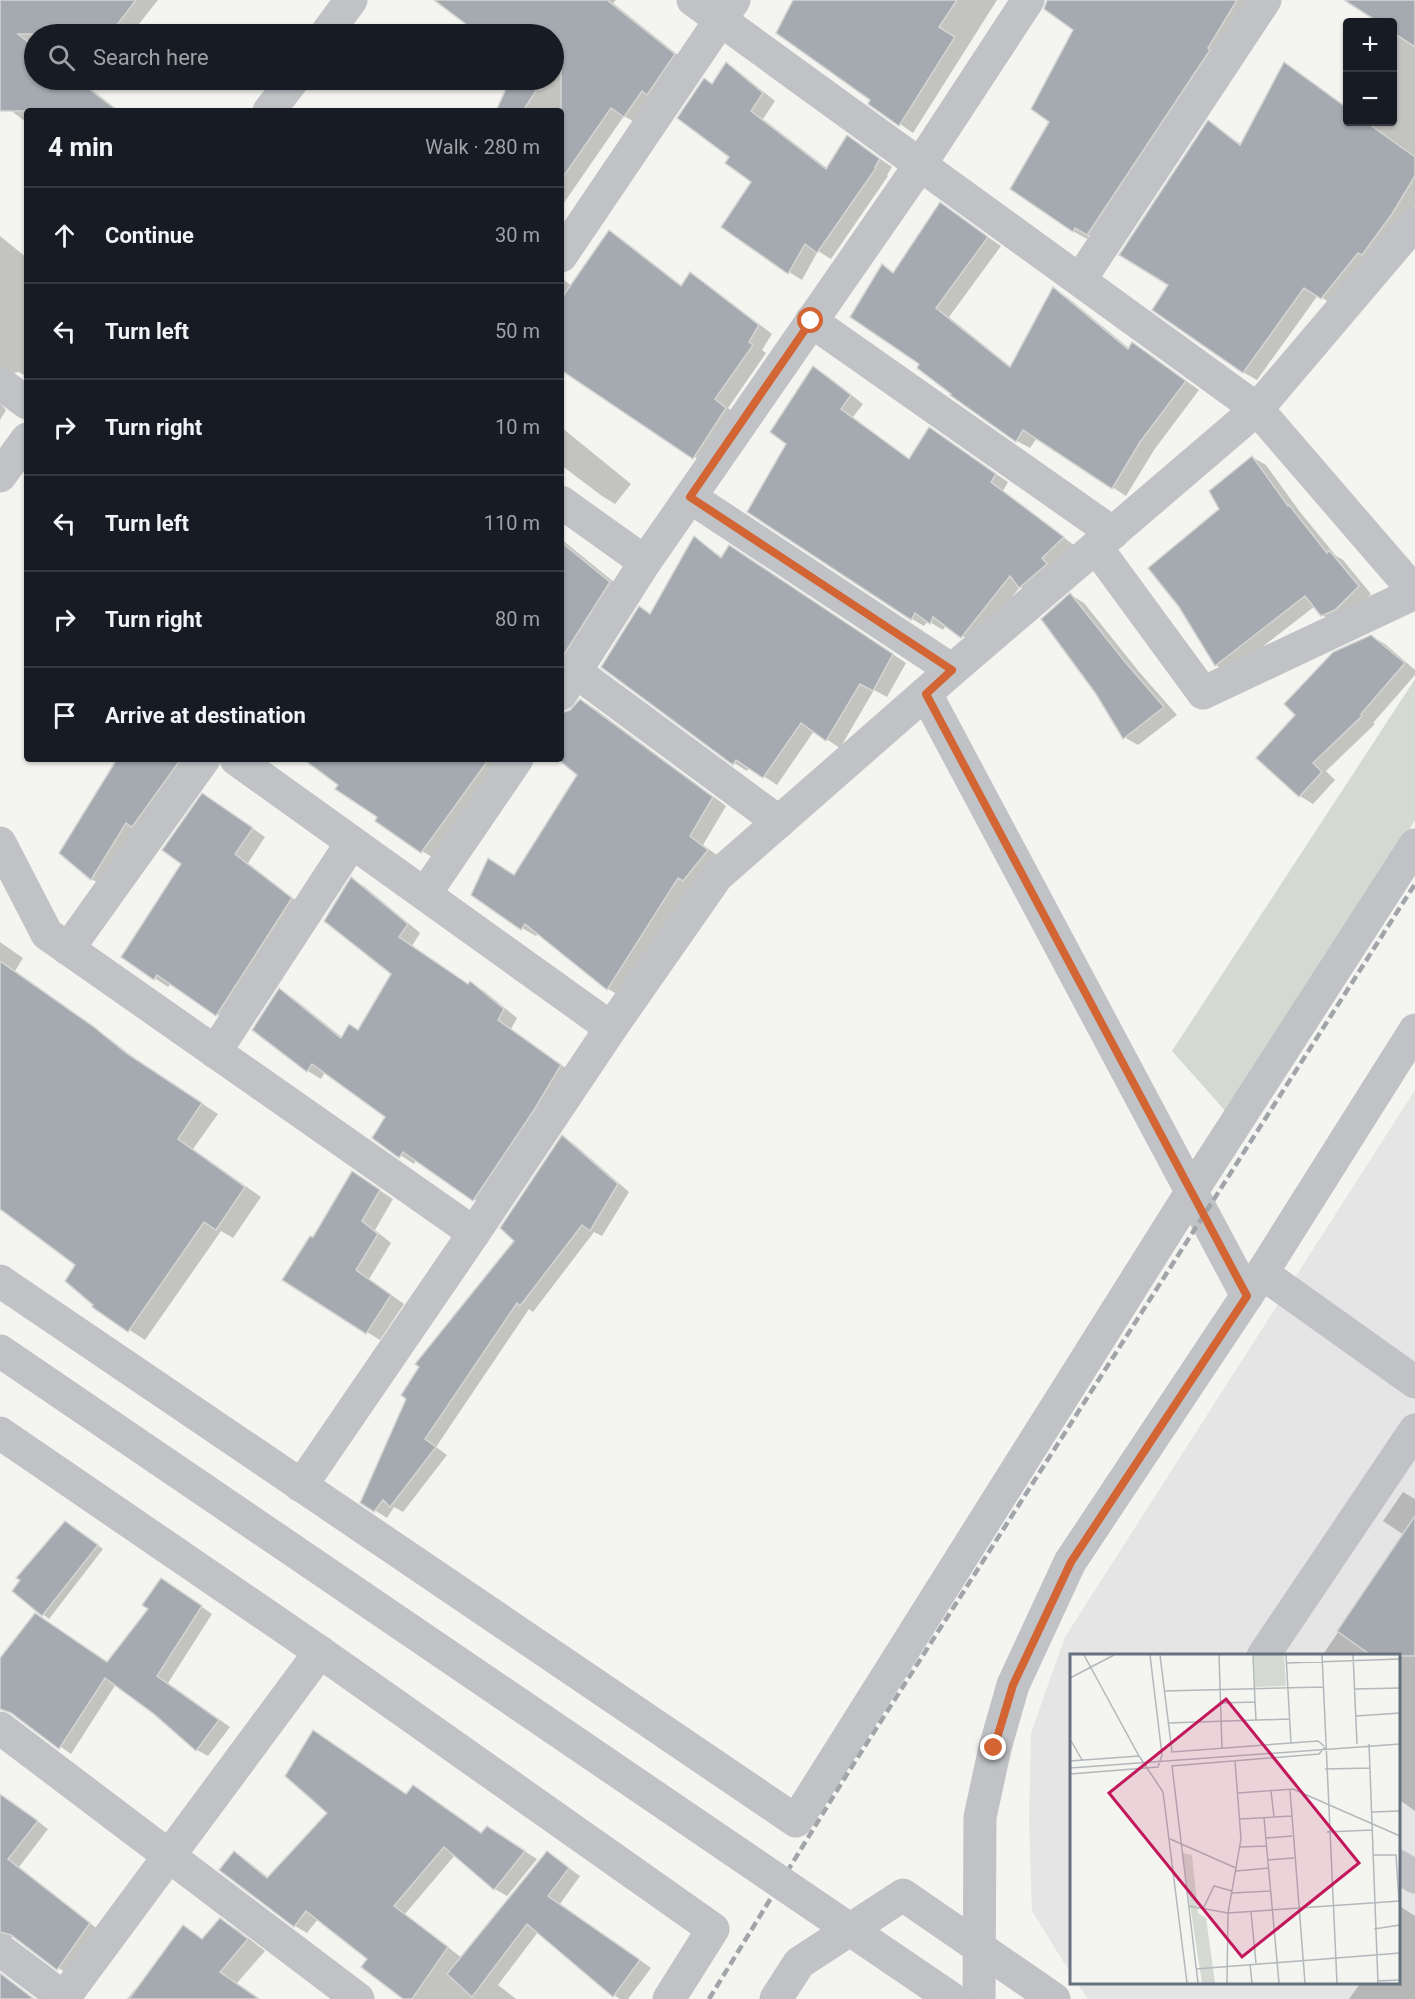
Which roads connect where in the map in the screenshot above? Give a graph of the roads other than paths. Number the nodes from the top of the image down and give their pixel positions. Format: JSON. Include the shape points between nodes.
{"nodes":[{"id":1,"x":351,"y":0,"type":"edge"},
{"id":2,"x":693,"y":0,"type":"edge"},
{"id":3,"x":1028,"y":0,"type":"edge"},
{"id":4,"x":1265,"y":0,"type":"edge"},
{"id":5,"x":727,"y":10,"type":"edge"},
{"id":6,"x":333,"y":24,"type":"edge"},
{"id":7,"x":285,"y":90,"type":"edge"},
{"id":8,"x":271,"y":108,"type":"edge"},
{"id":9,"x":920,"y":165,"type":"junction"},
{"id":10,"x":1415,"y":223,"type":"edge"},
{"id":11,"x":564,"y":252,"type":"edge"},
{"id":12,"x":1080,"y":280,"type":"junction"},
{"id":13,"x":811,"y":321,"type":"junction"},
{"id":14,"x":0,"y":383,"type":"edge"},
{"id":15,"x":24,"y":401,"type":"edge"},
{"id":16,"x":1257,"y":409,"type":"junction"},
{"id":17,"x":24,"y":443,"type":"edge"},
{"id":18,"x":0,"y":476,"type":"edge"},
{"id":19,"x":690,"y":497,"type":"junction"},
{"id":20,"x":564,"y":503,"type":"edge"},
{"id":21,"x":1104,"y":540,"type":"junction"},
{"id":22,"x":645,"y":562,"type":"junction"},
{"id":23,"x":1415,"y":593,"type":"edge"},
{"id":24,"x":952,"y":670,"type":"junction"},
{"id":25,"x":569,"y":683,"type":"edge"},
{"id":26,"x":926,"y":694,"type":"junction"},
{"id":27,"x":202,"y":762,"type":"edge"},
{"id":28,"x":240,"y":762,"type":"edge"},
{"id":29,"x":515,"y":762,"type":"edge"},
{"id":30,"x":779,"y":822,"type":"junction"},
{"id":31,"x":352,"y":842,"type":"junction"},
{"id":32,"x":0,"y":843,"type":"edge"},
{"id":33,"x":1415,"y":845,"type":"edge"},
{"id":34,"x":425,"y":894,"type":"junction"},
{"id":35,"x":68,"y":949,"type":"junction"},
{"id":36,"x":611,"y":1028,"type":"junction"},
{"id":37,"x":1415,"y":1030,"type":"edge"},
{"id":38,"x":215,"y":1052,"type":"junction"},
{"id":39,"x":1192,"y":1191,"type":"junction"},
{"id":40,"x":474,"y":1233,"type":"junction"},
{"id":41,"x":0,"y":1281,"type":"edge"},
{"id":42,"x":1254,"y":1285,"type":"junction"},
{"id":43,"x":0,"y":1351,"type":"edge"},
{"id":44,"x":1415,"y":1382,"type":"edge"},
{"id":45,"x":1415,"y":1430,"type":"edge"},
{"id":46,"x":0,"y":1433,"type":"edge"},
{"id":47,"x":301,"y":1486,"type":"junction"},
{"id":48,"x":320,"y":1652,"type":"junction"},
{"id":49,"x":1264,"y":1654,"type":"edge"},
{"id":50,"x":0,"y":1728,"type":"edge"},
{"id":51,"x":170,"y":1856,"type":"junction"},
{"id":52,"x":1400,"y":1867,"type":"edge"},
{"id":53,"x":1415,"y":1877,"type":"edge"},
{"id":54,"x":978,"y":1947,"type":"junction"},
{"id":55,"x":0,"y":1950,"type":"edge"},
{"id":56,"x":63,"y":1999,"type":"edge"},
{"id":57,"x":358,"y":1999,"type":"edge"},
{"id":58,"x":669,"y":1999,"type":"edge"},
{"id":59,"x":776,"y":1999,"type":"edge"},
{"id":60,"x":952,"y":1999,"type":"edge"},
{"id":61,"x":979,"y":1999,"type":"edge"},
{"id":62,"x":1054,"y":1999,"type":"edge"}],
"edges":[{"from":1,"to":6,"type":"street"},
{"from":2,"to":5,"type":"street"},
{"from":3,"to":9,"type":"street"},
{"from":4,"to":12,"type":"street"},
{"from":5,"to":9,"type":"street"},
{"from":5,"to":11,"type":"street"},
{"from":7,"to":8,"type":"street"},
{"from":9,"to":12,"type":"street"},
{"from":9,"to":13,"type":"street"},
{"from":10,"to":16,"type":"street"},
{"from":12,"to":16,"type":"street"},
{"from":13,"to":19,"type":"street"},
{"from":13,"to":21,"type":"street"},
{"from":14,"to":15,"type":"street"},
{"from":16,"to":21,"type":"street"},
{"from":16,"to":23,"type":"street"},
{"from":17,"to":18,"type":"street"},
{"from":19,"to":22,"type":"street"},
{"from":19,"to":24,"type":"street"},
{"from":20,"to":22,"type":"street"},
{"from":21,"to":23,"type":"street","via":[[1203,693]]},
{"from":21,"to":24,"type":"street"},
{"from":22,"to":25,"type":"street"},
{"from":24,"to":26,"type":"street"},
{"from":25,"to":30,"type":"street"},
{"from":26,"to":30,"type":"street"},
{"from":26,"to":39,"type":"street"},
{"from":27,"to":35,"type":"street"},
{"from":28,"to":31,"type":"street"},
{"from":29,"to":34,"type":"street"},
{"from":30,"to":36,"type":"street","via":[[717,876]]},
{"from":31,"to":34,"type":"street"},
{"from":31,"to":38,"type":"street"},
{"from":32,"to":35,"type":"street","via":[[47,934]]},
{"from":33,"to":39,"type":"street"},
{"from":34,"to":36,"type":"street"},
{"from":35,"to":38,"type":"street"},
{"from":36,"to":40,"type":"street"},
{"from":37,"to":42,"type":"street"},
{"from":38,"to":40,"type":"street"},
{"from":39,"to":42,"type":"street"},
{"from":39,"to":47,"type":"street","via":[[796,1821]]},
{"from":40,"to":47,"type":"street"},
{"from":41,"to":47,"type":"street"},
{"from":42,"to":44,"type":"street"},
{"from":42,"to":54,"type":"street","via":[[1071,1562],[1013,1685],[994,1748],[980,1817]]},
{"from":43,"to":60,"type":"street","bridge":true},
{"from":45,"to":49,"type":"street"},
{"from":46,"to":48,"type":"street"},
{"from":48,"to":51,"type":"street"},
{"from":48,"to":58,"type":"street","via":[[713,1929]]},
{"from":50,"to":51,"type":"street"},
{"from":51,"to":56,"type":"street"},
{"from":51,"to":57,"type":"street"},
{"from":52,"to":53,"type":"street"},
{"from":54,"to":59,"type":"street","via":[[903,1895],[799,1963]]},
{"from":54,"to":61,"type":"street"},
{"from":54,"to":62,"type":"street"},
{"from":55,"to":56,"type":"street"}]}
